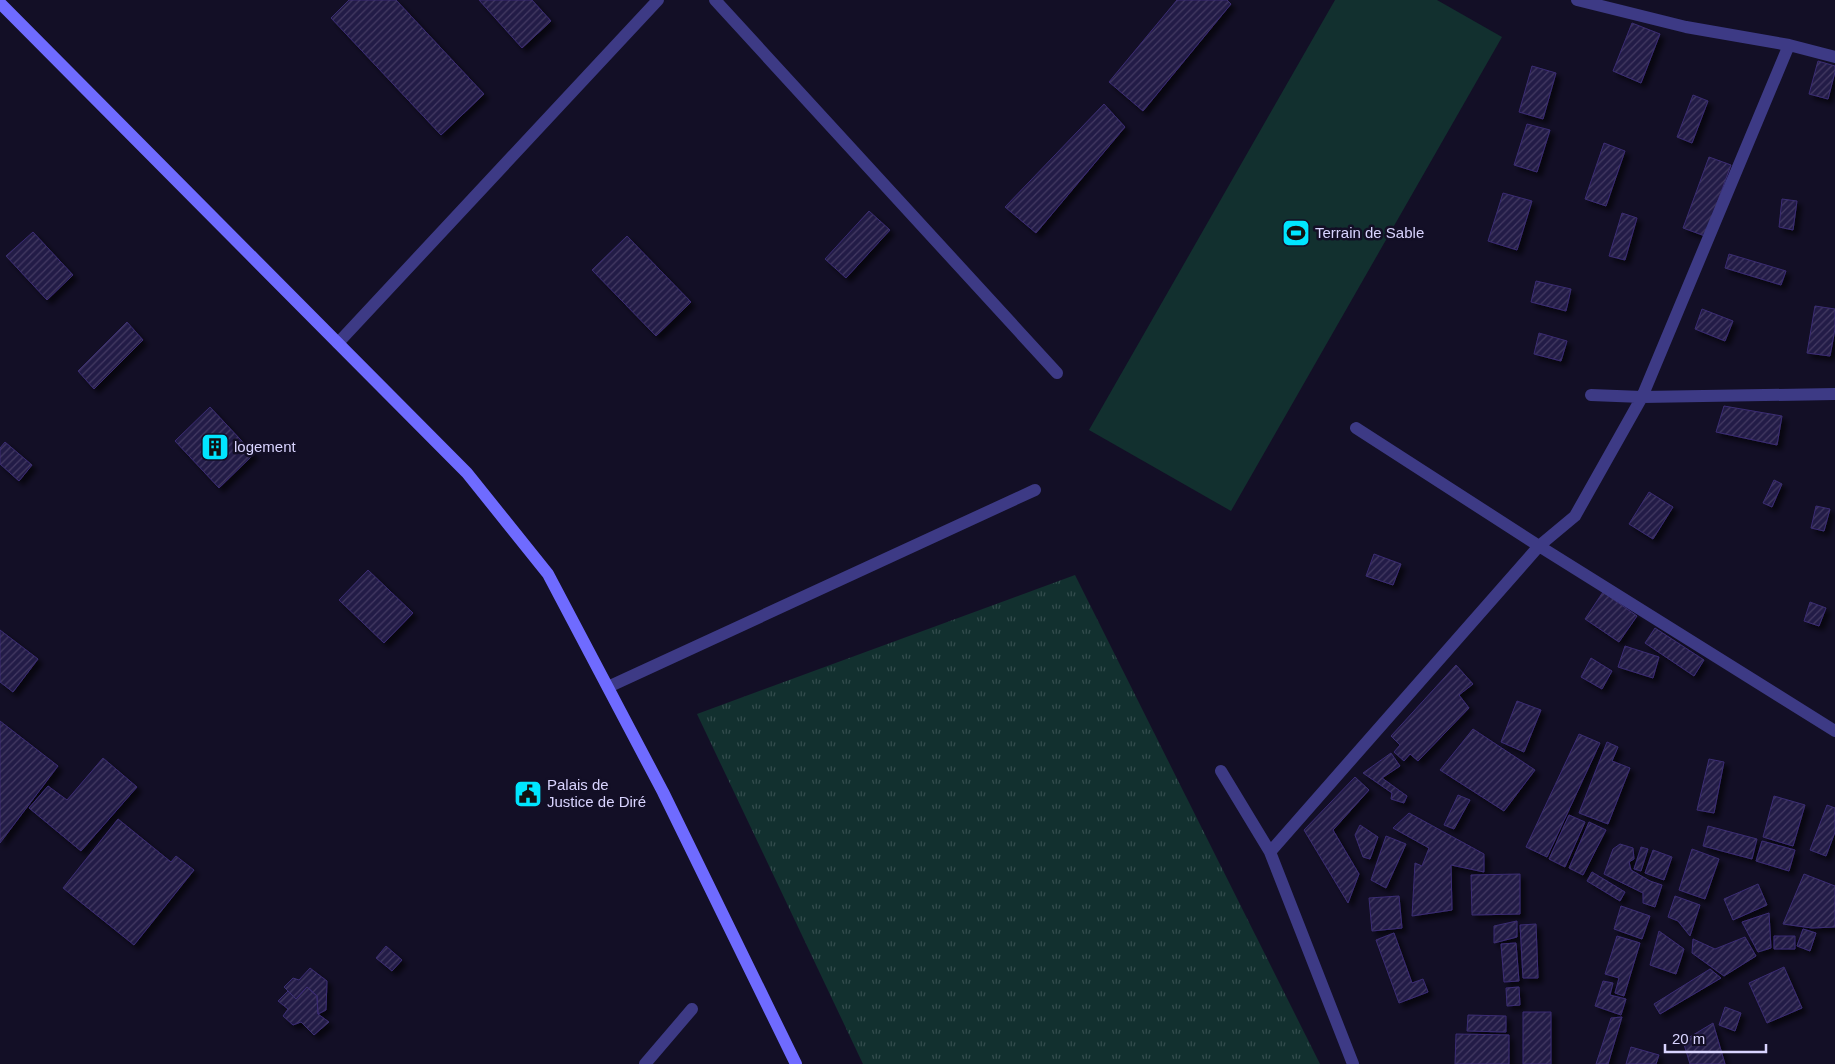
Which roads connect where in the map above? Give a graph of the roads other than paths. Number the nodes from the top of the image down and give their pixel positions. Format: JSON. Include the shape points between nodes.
{"nodes":[{"id":1,"x":658,"y":0,"type":"edge"},
{"id":2,"x":716,"y":0,"type":"edge"},
{"id":3,"x":1576,"y":0,"type":"edge"},
{"id":4,"x":0,"y":3,"type":"edge"},
{"id":5,"x":1789,"y":45,"type":"junction"},
{"id":6,"x":1835,"y":57,"type":"edge"},
{"id":7,"x":338,"y":343,"type":"junction"},
{"id":8,"x":1057,"y":373,"type":"dead end"},
{"id":9,"x":1835,"y":394,"type":"edge"},
{"id":10,"x":1591,"y":395,"type":"dead end"},
{"id":11,"x":1642,"y":398,"type":"junction"},
{"id":12,"x":1356,"y":428,"type":"dead end"},
{"id":13,"x":1035,"y":490,"type":"dead end"},
{"id":14,"x":1539,"y":546,"type":"junction"},
{"id":15,"x":608,"y":687,"type":"junction"},
{"id":16,"x":1835,"y":731,"type":"edge"},
{"id":17,"x":1221,"y":771,"type":"dead end"},
{"id":18,"x":1270,"y":852,"type":"junction"},
{"id":19,"x":692,"y":1009,"type":"dead end"},
{"id":20,"x":645,"y":1064,"type":"edge"},
{"id":21,"x":796,"y":1064,"type":"edge"},
{"id":22,"x":1353,"y":1064,"type":"edge"}],
"edges":[{"from":1,"to":7,"type":"street"},
{"from":2,"to":8,"type":"street"},
{"from":3,"to":5,"type":"street","via":[[1686,27]]},
{"from":4,"to":7,"type":"street"},
{"from":5,"to":6,"type":"street"},
{"from":5,"to":11,"type":"street"},
{"from":7,"to":15,"type":"street","via":[[467,473],[548,574]]},
{"from":9,"to":11,"type":"street"},
{"from":10,"to":11,"type":"street"},
{"from":11,"to":14,"type":"street","via":[[1575,516]]},
{"from":12,"to":14,"type":"street"},
{"from":13,"to":15,"type":"street"},
{"from":14,"to":16,"type":"street"},
{"from":14,"to":18,"type":"street"},
{"from":15,"to":21,"type":"street"},
{"from":17,"to":18,"type":"street"},
{"from":18,"to":22,"type":"street"},
{"from":19,"to":20,"type":"street"}]}
